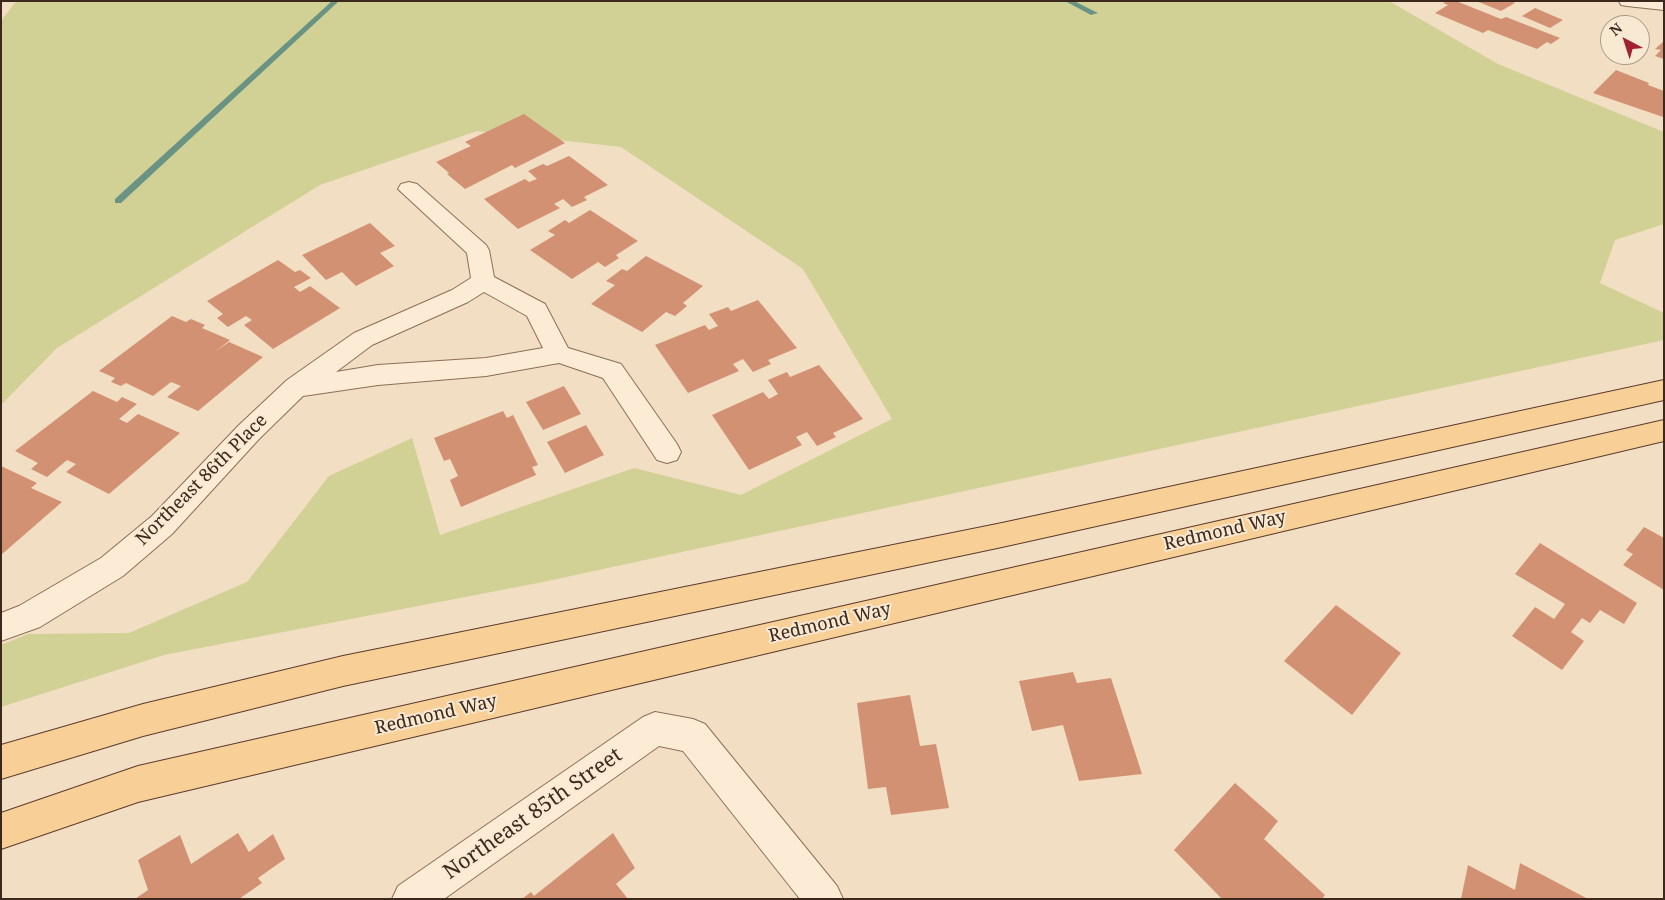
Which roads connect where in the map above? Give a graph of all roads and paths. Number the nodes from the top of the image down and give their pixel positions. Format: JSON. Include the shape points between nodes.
{"nodes":[{"id":1,"x":1627,"y":1,"type":"edge"},
{"id":2,"x":1664,"y":5,"type":"edge"},
{"id":3,"x":409,"y":189,"type":"dead end"},
{"id":4,"x":483,"y":281,"type":"junction"},
{"id":5,"x":559,"y":354,"type":"junction"},
{"id":6,"x":296,"y":387,"type":"junction"},
{"id":7,"x":1664,"y":390,"type":"edge"},
{"id":8,"x":1664,"y":430,"type":"edge"},
{"id":9,"x":668,"y":452,"type":"dead end"},
{"id":10,"x":1,"y":627,"type":"edge"},
{"id":11,"x":1,"y":762,"type":"edge"},
{"id":12,"x":1,"y":831,"type":"edge"},
{"id":13,"x":411,"y":899,"type":"edge"},
{"id":14,"x":824,"y":899,"type":"edge"}],
"edges":[{"from":1,"to":2,"type":"street"},
{"from":3,"to":4,"type":"street","via":[[478,250]]},
{"from":4,"to":5,"type":"street","via":[[536,310]]},
{"from":4,"to":6,"type":"street","name":"Northeast 86th Place","via":[[460,296],[363,339]]},
{"from":5,"to":6,"type":"street","via":[[486,367],[378,375]]},
{"from":5,"to":9,"type":"street","via":[[612,371]]},
{"from":6,"to":10,"type":"street","name":"Northeast 86th Place","via":[[162,525],[112,567],[29,617]]},
{"from":7,"to":11,"type":"main road","via":[[1002,535],[344,670],[143,720]]},
{"from":8,"to":12,"type":"main road","name":"Redmond Way","via":[[138,784]]},
{"from":13,"to":14,"type":"street","name":"Northeast 85th Street","via":[[655,729],[693,736]]}]}
